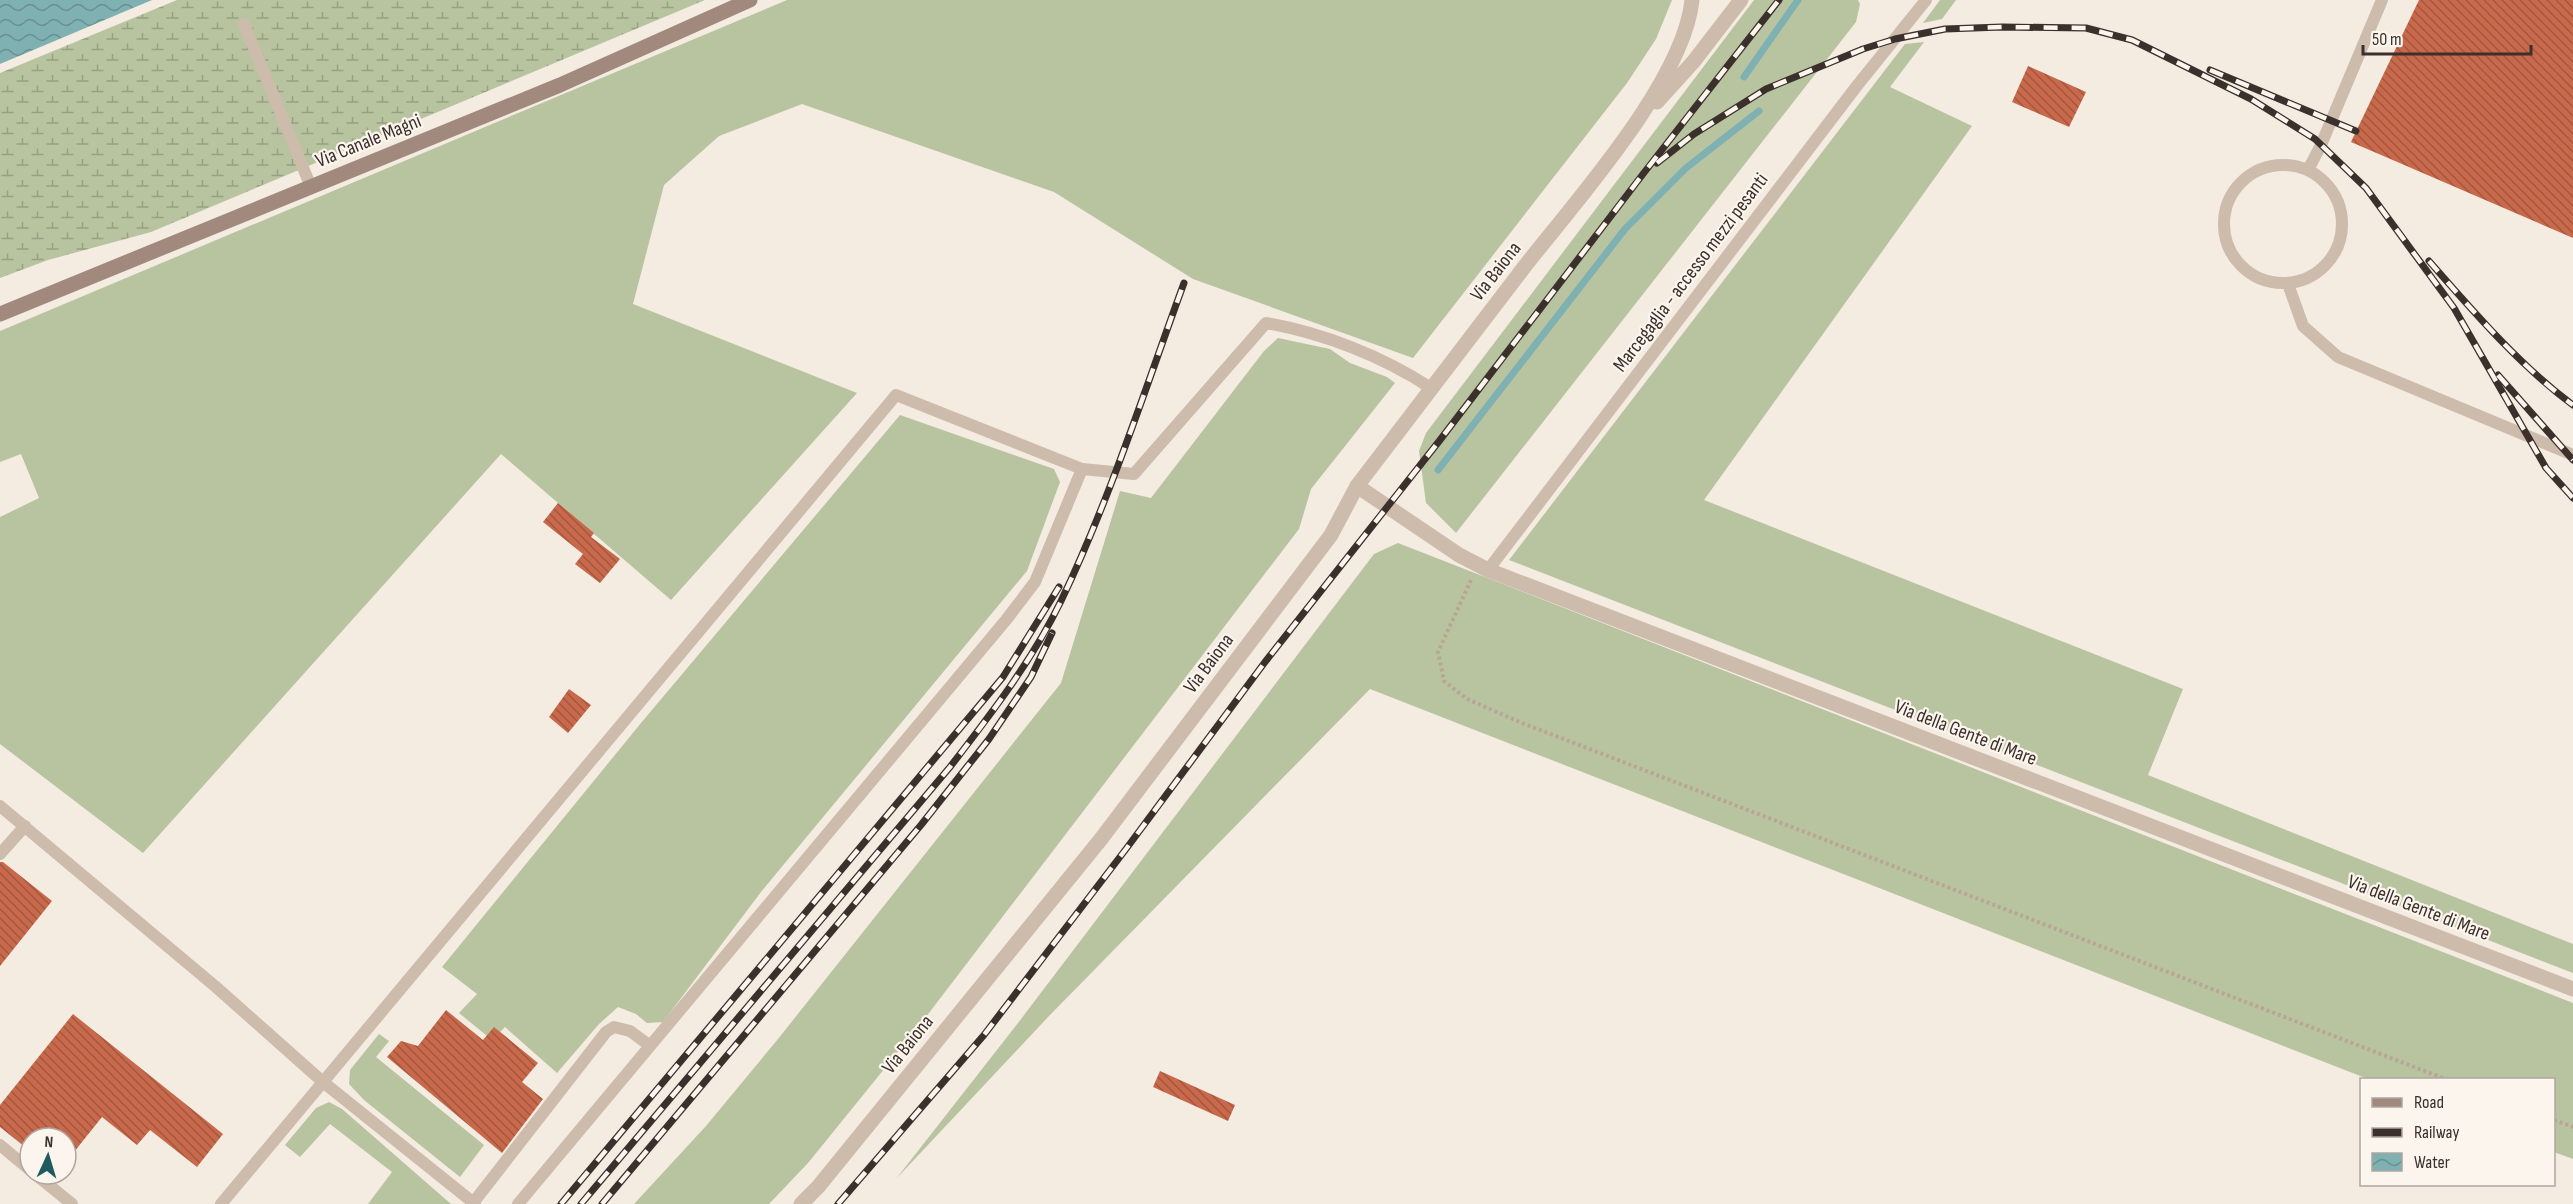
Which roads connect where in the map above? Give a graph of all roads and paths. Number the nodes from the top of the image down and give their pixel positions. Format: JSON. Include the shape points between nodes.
{"nodes":[{"id":1,"x":750,"y":0,"type":"edge"},
{"id":2,"x":1692,"y":0,"type":"edge"},
{"id":3,"x":1741,"y":0,"type":"edge"},
{"id":4,"x":1926,"y":0,"type":"edge"},
{"id":5,"x":2382,"y":0,"type":"edge"},
{"id":6,"x":244,"y":24,"type":"dead end"},
{"id":7,"x":1628,"y":133,"type":"junction"},
{"id":8,"x":2308,"y":170,"type":"junction"},
{"id":9,"x":311,"y":187,"type":"junction"},
{"id":10,"x":2288,"y":284,"type":"junction"},
{"id":11,"x":0,"y":314,"type":"edge"},
{"id":12,"x":1431,"y":388,"type":"junction"},
{"id":13,"x":2573,"y":455,"type":"edge"},
{"id":14,"x":1082,"y":469,"type":"junction"},
{"id":15,"x":1357,"y":486,"type":"junction"},
{"id":16,"x":1483,"y":568,"type":"junction"},
{"id":17,"x":0,"y":806,"type":"edge"},
{"id":18,"x":25,"y":826,"type":"junction"},
{"id":19,"x":0,"y":854,"type":"edge"},
{"id":20,"x":2573,"y":989,"type":"edge"},
{"id":21,"x":650,"y":1045,"type":"junction"},
{"id":22,"x":2443,"y":1078,"type":"edge"},
{"id":23,"x":323,"y":1082,"type":"junction"},
{"id":24,"x":2555,"y":1121,"type":"edge"},
{"id":25,"x":2573,"y":1127,"type":"edge"},
{"id":26,"x":0,"y":1145,"type":"edge"},
{"id":27,"x":18,"y":1160,"type":"edge"},
{"id":28,"x":50,"y":1186,"type":"edge"},
{"id":29,"x":474,"y":1203,"type":"edge"},
{"id":30,"x":72,"y":1204,"type":"edge"},
{"id":31,"x":222,"y":1204,"type":"edge"},
{"id":32,"x":518,"y":1204,"type":"edge"},
{"id":33,"x":801,"y":1204,"type":"edge"}],
"edges":[{"from":1,"to":9,"type":"main road","name":"Via Canale Magni","via":[[560,85]]},
{"from":2,"to":7,"type":"street","name":"Via Baiona","via":[[1678,51]]},
{"from":3,"to":7,"type":"street","name":"Via Baiona","via":[[1694,61]]},
{"from":4,"to":16,"type":"lane","name":"Marcegaglia - accesso mezzi pesanti"},
{"from":5,"to":8,"type":"lane"},
{"from":6,"to":9,"type":"lane"},
{"from":7,"to":12,"type":"street","name":"Via Baiona"},
{"from":8,"to":10,"type":"lane","via":[[2334,192],[2341,208],[2342,234],[2332,258],[2320,271]]},
{"from":8,"to":10,"type":"lane","via":[[2272,165],[2255,171],[2240,182],[2224,214],[2229,249],[2239,264],[2253,276]]},
{"from":9,"to":11,"type":"main road","name":"Via Canale Magni"},
{"from":10,"to":13,"type":"lane","via":[[2302,326],[2338,357]]},
{"from":12,"to":14,"type":"lane","via":[[1402,369],[1303,330],[1266,323],[1134,474]]},
{"from":12,"to":15,"type":"street","name":"Via Baiona"},
{"from":14,"to":21,"type":"lane","via":[[1035,582]]},
{"from":14,"to":23,"type":"lane","via":[[896,396]]},
{"from":15,"to":16,"type":"street","name":"Via della Gente di Mare"},
{"from":15,"to":33,"type":"street","name":"Via Baiona","via":[[1331,535],[1101,839]]},
{"from":16,"to":20,"type":"street","name":"Via della Gente di Mare"},
{"from":16,"to":22,"type":"path","via":[[1438,652],[1444,681],[1467,699]]},
{"from":17,"to":18,"type":"lane"},
{"from":18,"to":19,"type":"lane"},
{"from":18,"to":23,"type":"lane"},
{"from":21,"to":29,"type":"lane","via":[[630,1030],[614,1027],[606,1032]]},
{"from":21,"to":32,"type":"lane"},
{"from":23,"to":29,"type":"lane"},
{"from":23,"to":31,"type":"lane"},
{"from":24,"to":25,"type":"path"},
{"from":26,"to":27,"type":"lane"},
{"from":28,"to":30,"type":"lane"}]}
